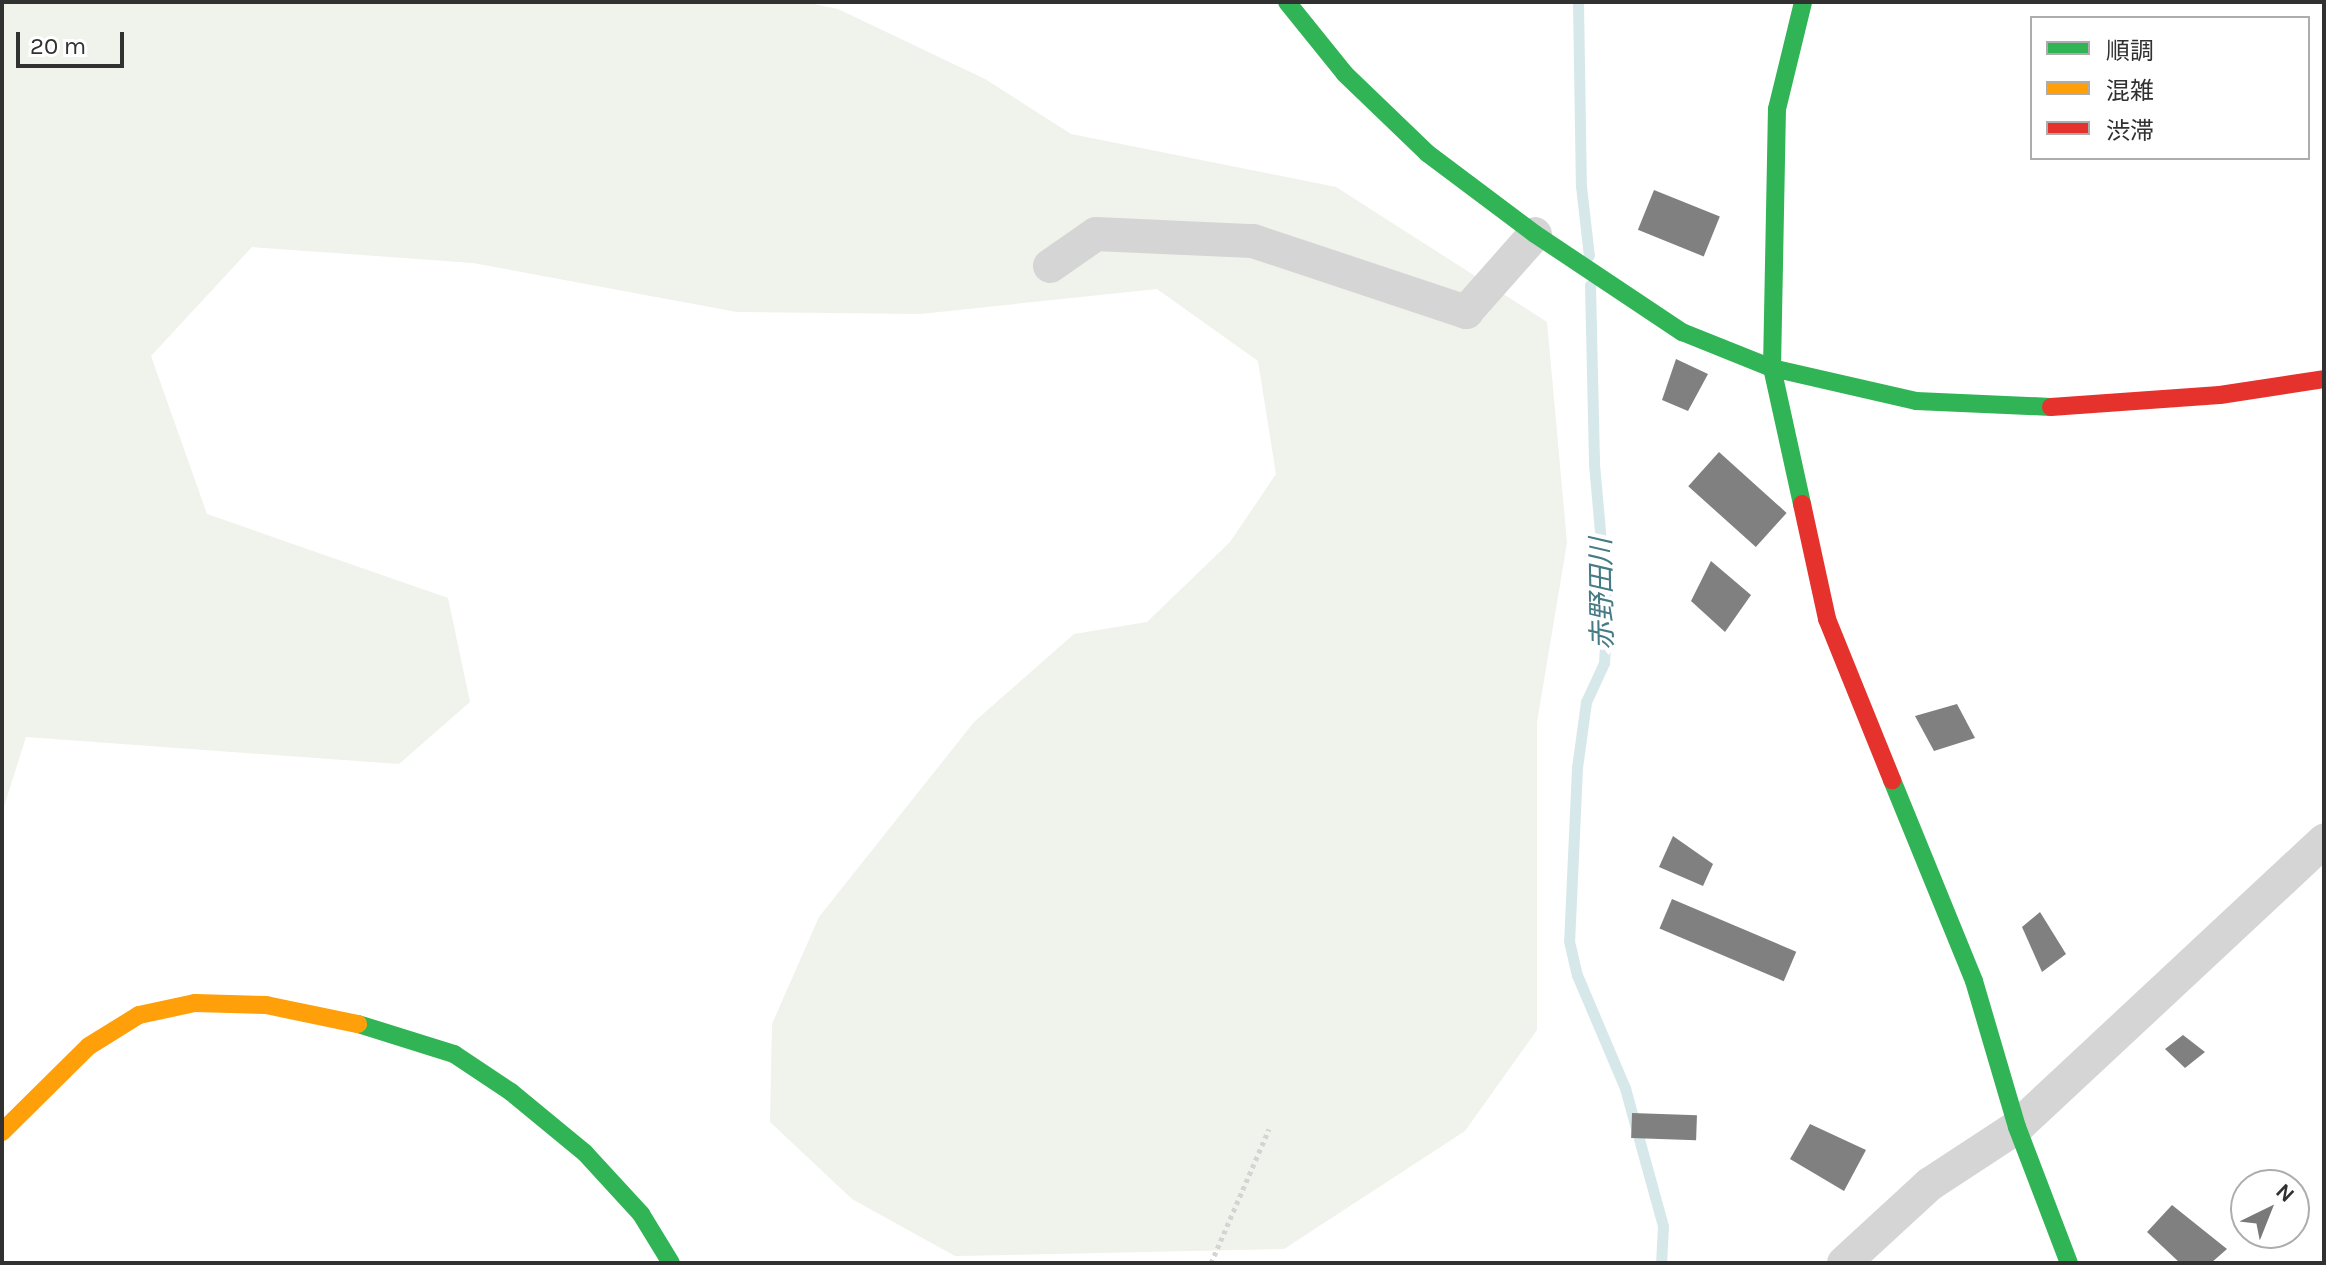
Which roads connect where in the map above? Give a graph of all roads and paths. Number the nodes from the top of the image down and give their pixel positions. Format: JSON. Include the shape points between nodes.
{"nodes":[{"id":1,"x":1287,"y":2,"type":"edge"},
{"id":2,"x":1803,"y":2,"type":"edge"},
{"id":3,"x":1535,"y":234,"type":"junction"},
{"id":4,"x":1050,"y":266,"type":"dead end"},
{"id":5,"x":1772,"y":368,"type":"junction"},
{"id":6,"x":2324,"y":379,"type":"edge"},
{"id":7,"x":2324,"y":841,"type":"edge"},
{"id":8,"x":2017,"y":1127,"type":"junction"},
{"id":9,"x":1269,"y":1129,"type":"dead end"},
{"id":10,"x":2,"y":1132,"type":"edge"},
{"id":11,"x":671,"y":1263,"type":"edge"},
{"id":12,"x":1211,"y":1263,"type":"edge"},
{"id":13,"x":1844,"y":1263,"type":"edge"},
{"id":14,"x":2069,"y":1263,"type":"edge"}],
"edges":[{"from":1,"to":3,"type":"street","via":[[1345,74],[1427,153]]},
{"from":2,"to":5,"type":"street","via":[[1777,109]]},
{"from":3,"to":4,"type":"street","via":[[1466,312],[1253,241],[1096,234]]},
{"from":3,"to":5,"type":"street","via":[[1682,332]]},
{"from":5,"to":6,"type":"street","via":[[1916,401],[2039,408],[2220,395]]},
{"from":5,"to":8,"type":"street","via":[[1827,619],[1974,981]]},
{"from":7,"to":8,"type":"street"},
{"from":8,"to":13,"type":"street","via":[[1930,1184]]},
{"from":8,"to":14,"type":"street"},
{"from":9,"to":12,"type":"path"},
{"from":10,"to":11,"type":"street","via":[[89,1046],[139,1015],[195,1003],[266,1005],[358,1024],[454,1054],[511,1092],[585,1153],[641,1214]]}]}
